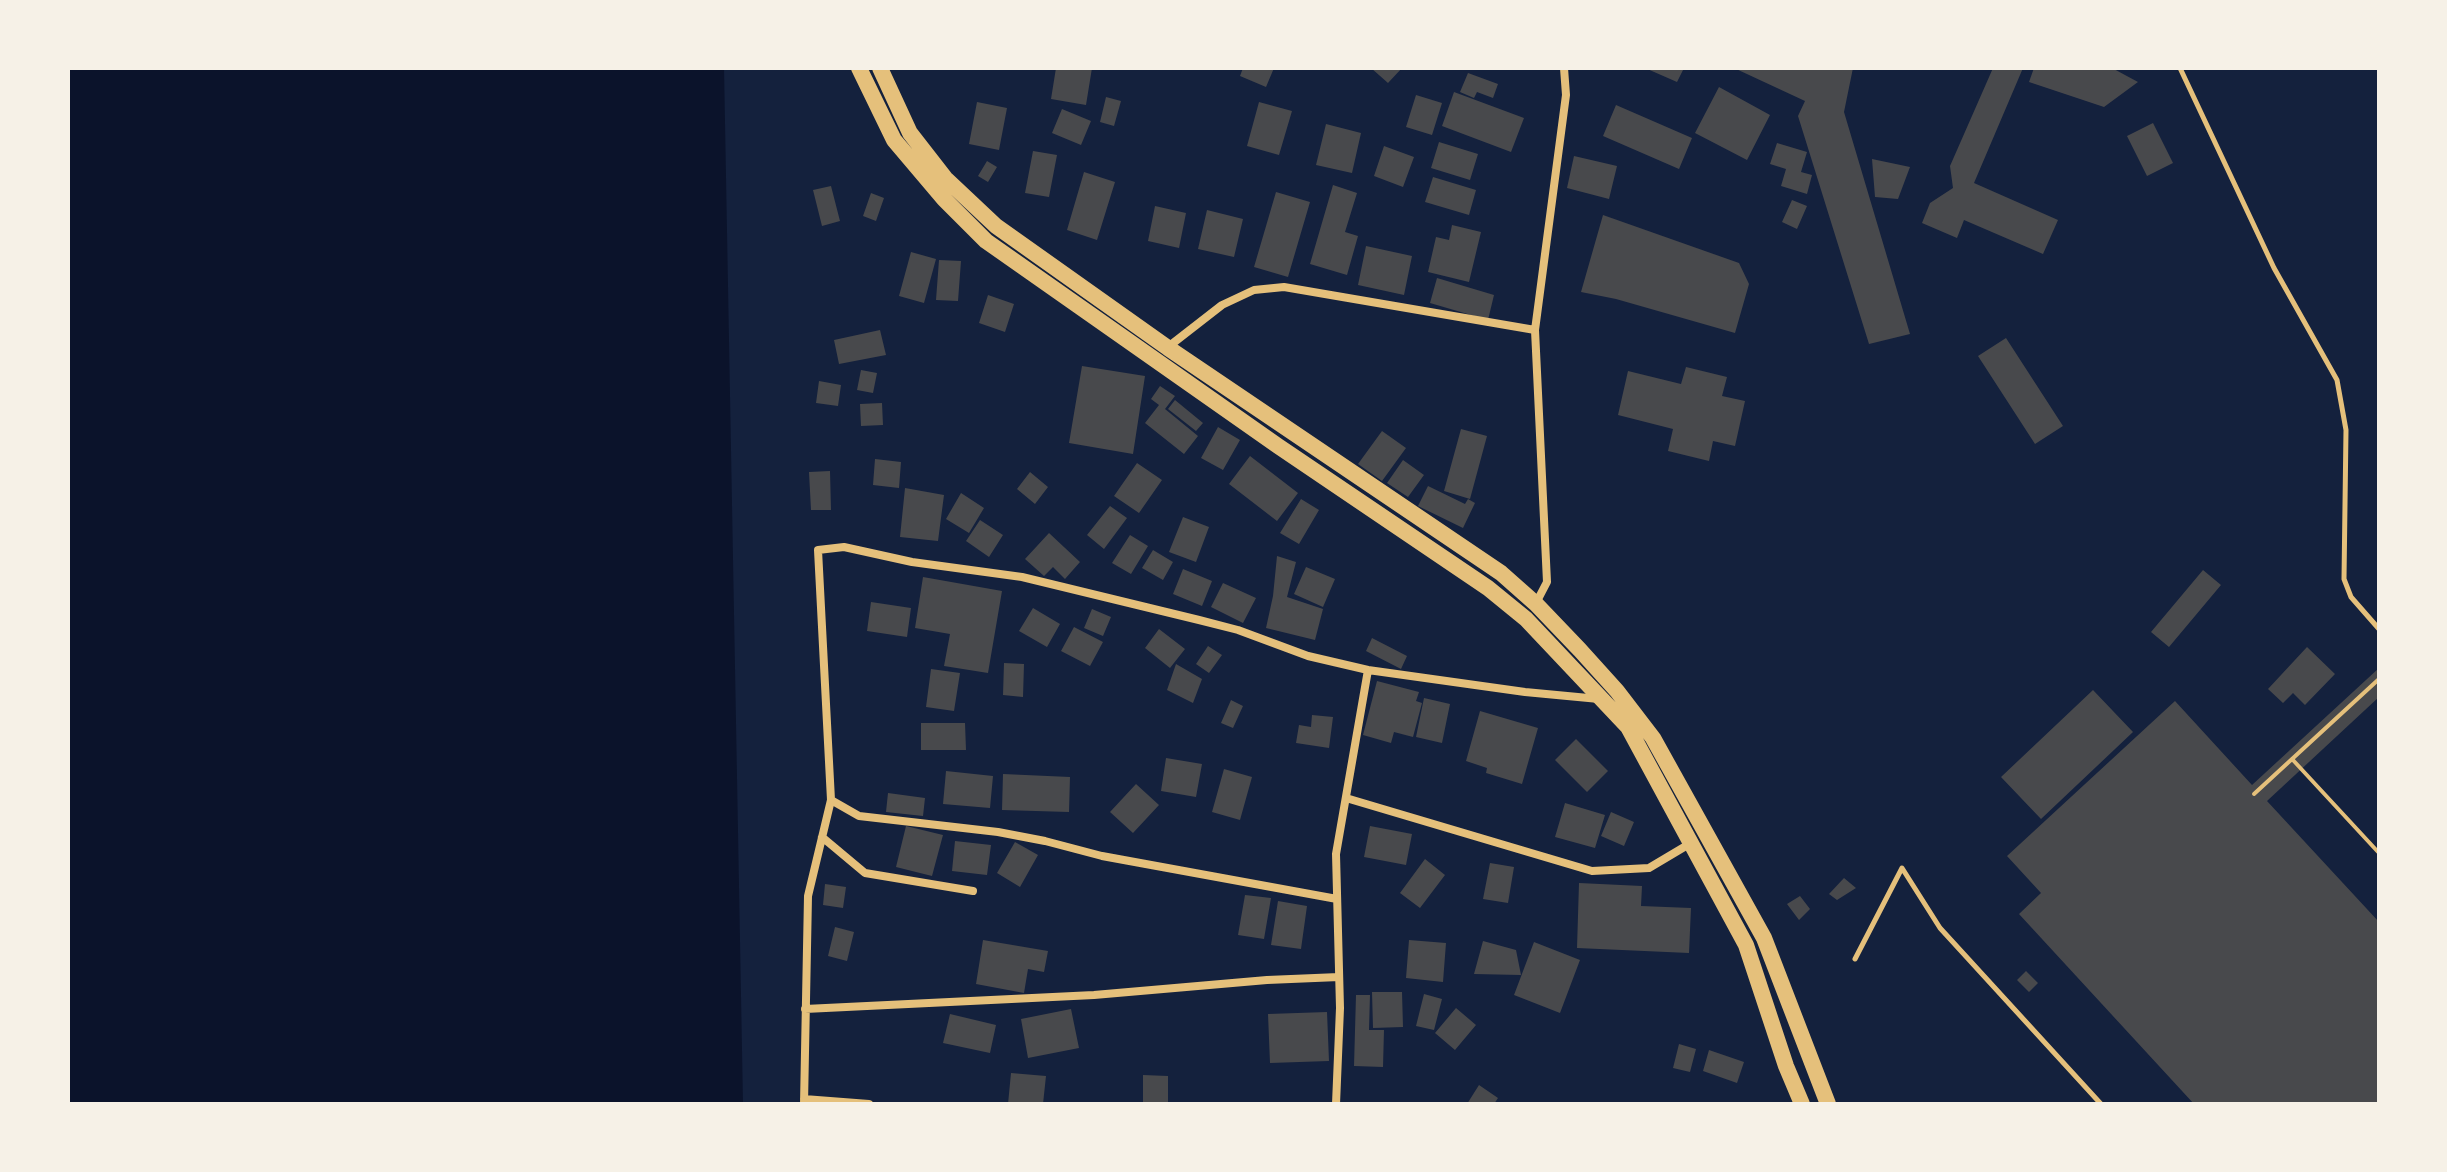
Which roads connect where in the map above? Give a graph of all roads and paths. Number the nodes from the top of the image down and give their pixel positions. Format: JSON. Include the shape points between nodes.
{"nodes":[{"id":1,"x":859,"y":68,"type":"edge"},
{"id":2,"x":880,"y":68,"type":"edge"},
{"id":3,"x":1564,"y":68,"type":"edge"},
{"id":4,"x":2180,"y":68,"type":"edge"},
{"id":5,"x":1535,"y":330,"type":"junction"},
{"id":6,"x":1168,"y":348,"type":"junction"},
{"id":7,"x":1536,"y":604,"type":"junction"},
{"id":8,"x":1526,"y":619,"type":"junction"},
{"id":9,"x":2379,"y":629,"type":"edge"},
{"id":10,"x":1368,"y":670,"type":"junction"},
{"id":11,"x":2379,"y":679,"type":"edge"},
{"id":12,"x":1603,"y":699,"type":"junction"},
{"id":13,"x":2292,"y":759,"type":"junction"},
{"id":14,"x":2254,"y":794,"type":"dead end"},
{"id":15,"x":1346,"y":798,"type":"junction"},
{"id":16,"x":831,"y":800,"type":"junction"},
{"id":17,"x":822,"y":837,"type":"junction"},
{"id":18,"x":1692,"y":843,"type":"junction"},
{"id":19,"x":2379,"y":853,"type":"edge"},
{"id":20,"x":973,"y":891,"type":"dead end"},
{"id":21,"x":1337,"y":899,"type":"junction"},
{"id":22,"x":1855,"y":959,"type":"dead end"},
{"id":23,"x":1339,"y":977,"type":"junction"},
{"id":24,"x":805,"y":1009,"type":"junction"},
{"id":25,"x":1806,"y":1046,"type":"junction"},
{"id":26,"x":1783,"y":1056,"type":"junction"},
{"id":27,"x":804,"y":1102,"type":"edge"},
{"id":28,"x":869,"y":1104,"type":"edge"},
{"id":29,"x":1336,"y":1104,"type":"edge"},
{"id":30,"x":1802,"y":1104,"type":"edge"},
{"id":31,"x":1828,"y":1104,"type":"edge"},
{"id":32,"x":2101,"y":1104,"type":"edge"}],
"edges":[{"from":1,"to":8,"type":"main road","via":[[894,140],[986,241]]},
{"from":2,"to":6,"type":"main road","via":[[910,133],[945,178],[996,226]]},
{"from":3,"to":5,"type":"street","via":[[1566,95]]},
{"from":4,"to":9,"type":"lane","via":[[2274,268],[2337,380],[2346,430],[2344,579],[2351,597]]},
{"from":5,"to":6,"type":"street","via":[[1284,287],[1254,290],[1222,305]]},
{"from":5,"to":7,"type":"street","via":[[1547,582]]},
{"from":6,"to":7,"type":"main road","via":[[1501,573]]},
{"from":7,"to":8,"type":"street"},
{"from":7,"to":25,"type":"main road","via":[[1653,738],[1764,938]]},
{"from":8,"to":12,"type":"main road"},
{"from":10,"to":12,"type":"street"},
{"from":10,"to":15,"type":"street"},
{"from":10,"to":16,"type":"street","via":[[1308,656],[1238,630],[1022,577],[844,547],[818,550]]},
{"from":11,"to":13,"type":"path"},
{"from":12,"to":18,"type":"main road","via":[[1628,727]]},
{"from":13,"to":14,"type":"path"},
{"from":13,"to":19,"type":"path"},
{"from":15,"to":18,"type":"street","via":[[1592,871],[1649,868]]},
{"from":15,"to":21,"type":"street","via":[[1336,854]]},
{"from":16,"to":17,"type":"street"},
{"from":16,"to":21,"type":"street","via":[[859,816],[998,832]]},
{"from":17,"to":20,"type":"street","via":[[865,873]]},
{"from":17,"to":24,"type":"street","via":[[808,896]]},
{"from":18,"to":26,"type":"main road","via":[[1746,945]]},
{"from":21,"to":23,"type":"street"},
{"from":22,"to":32,"type":"lane","via":[[1902,868],[1940,928]]},
{"from":23,"to":24,"type":"street"},
{"from":23,"to":29,"type":"street"},
{"from":24,"to":27,"type":"street"},
{"from":25,"to":26,"type":"main road"},
{"from":25,"to":31,"type":"main road"},
{"from":26,"to":30,"type":"main road"},
{"from":27,"to":28,"type":"street"}]}
